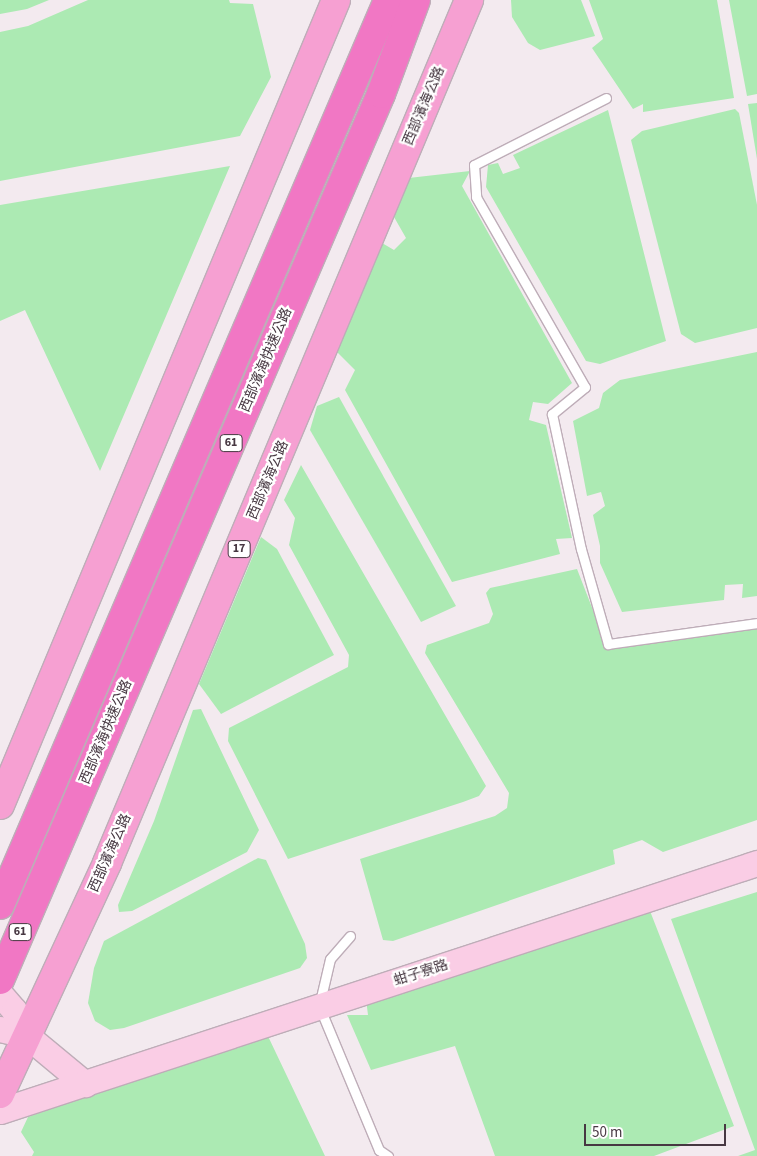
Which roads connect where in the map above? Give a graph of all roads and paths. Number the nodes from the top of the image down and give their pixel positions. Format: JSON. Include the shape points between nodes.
{"nodes":[{"id":1,"x":336,"y":0,"type":"edge"},
{"id":2,"x":388,"y":0,"type":"edge"},
{"id":3,"x":416,"y":0,"type":"edge"},
{"id":4,"x":469,"y":0,"type":"edge"},
{"id":5,"x":606,"y":98,"type":"dead end"},
{"id":6,"x":757,"y":623,"type":"edge"},
{"id":7,"x":0,"y":805,"type":"edge"},
{"id":8,"x":757,"y":863,"type":"edge"},
{"id":9,"x":0,"y":905,"type":"edge"},
{"id":10,"x":350,"y":936,"type":"dead end"},
{"id":11,"x":0,"y":980,"type":"edge"},
{"id":12,"x":0,"y":994,"type":"edge"},
{"id":13,"x":319,"y":1006,"type":"junction"},
{"id":14,"x":13,"y":1032,"type":"edge"},
{"id":15,"x":85,"y":1084,"type":"junction"},
{"id":16,"x":0,"y":1094,"type":"edge"},
{"id":17,"x":0,"y":1111,"type":"edge"},
{"id":18,"x":388,"y":1156,"type":"edge"}],
"edges":[{"from":1,"to":7,"type":"main road"},
{"from":2,"to":9,"type":"highway","name":"西部濱海快速公路","number":"61"},
{"from":3,"to":11,"type":"highway","name":"西部濱海快速公路","number":"61","via":[[365,130]]},
{"from":4,"to":14,"type":"main road","name":"西部濱海公路","number":"17","via":[[107,863]]},
{"from":5,"to":6,"type":"lane","via":[[474,165],[476,197],[585,387],[552,414],[580,549],[608,644]]},
{"from":8,"to":13,"type":"street","name":"蚶子寮路"},
{"from":10,"to":13,"type":"lane","via":[[330,959]]},
{"from":12,"to":14,"type":"street","via":[[14,1010]]},
{"from":13,"to":15,"type":"street","name":"蚶子寮路"},
{"from":13,"to":18,"type":"lane","via":[[379,1150]]},
{"from":14,"to":15,"type":"street"},
{"from":14,"to":16,"type":"main road","name":"西部濱海公路","number":"17"},
{"from":15,"to":17,"type":"street","name":"蚶子寮路"}]}
